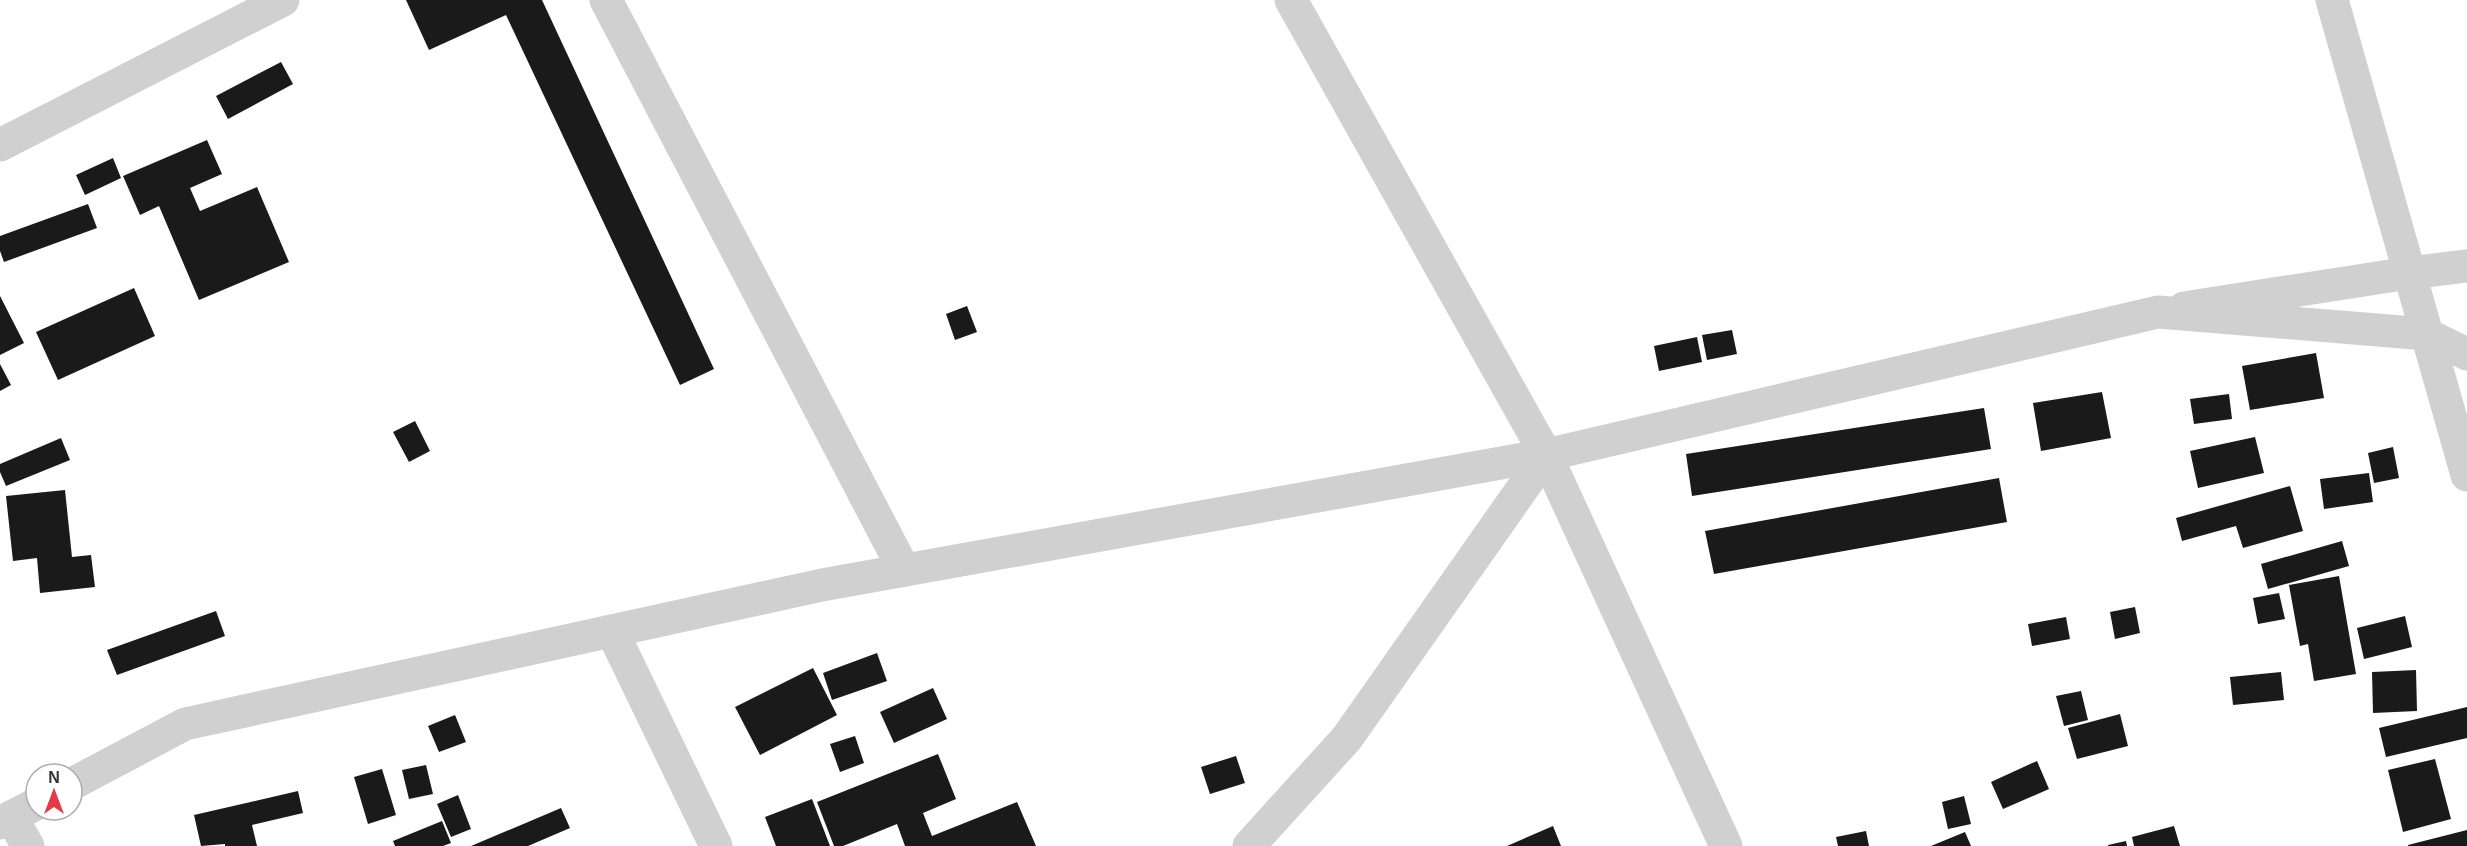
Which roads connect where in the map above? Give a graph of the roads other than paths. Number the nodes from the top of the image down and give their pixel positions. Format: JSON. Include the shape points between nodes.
{"nodes":[{"id":1,"x":606,"y":0,"type":"edge"},
{"id":2,"x":1291,"y":0,"type":"edge"},
{"id":3,"x":2332,"y":0,"type":"edge"},
{"id":4,"x":262,"y":5,"type":"edge"},
{"id":5,"x":0,"y":145,"type":"edge"},
{"id":6,"x":2467,"y":266,"type":"edge"},
{"id":7,"x":2409,"y":273,"type":"junction"},
{"id":8,"x":2158,"y":312,"type":"junction"},
{"id":9,"x":2426,"y":334,"type":"junction"},
{"id":10,"x":2467,"y":354,"type":"edge"},
{"id":11,"x":1546,"y":455,"type":"junction"},
{"id":12,"x":2467,"y":475,"type":"edge"},
{"id":13,"x":904,"y":570,"type":"junction"},
{"id":14,"x":612,"y":631,"type":"junction"},
{"id":15,"x":84,"y":778,"type":"edge"},
{"id":16,"x":16,"y":815,"type":"edge"},
{"id":17,"x":28,"y":846,"type":"edge"},
{"id":18,"x":716,"y":846,"type":"edge"},
{"id":19,"x":1249,"y":846,"type":"edge"},
{"id":20,"x":1726,"y":846,"type":"edge"}],
"edges":[{"from":1,"to":13,"type":"street"},
{"from":2,"to":11,"type":"street"},
{"from":3,"to":7,"type":"street"},
{"from":4,"to":5,"type":"street"},
{"from":6,"to":7,"type":"street"},
{"from":7,"to":8,"type":"street"},
{"from":7,"to":9,"type":"street"},
{"from":8,"to":9,"type":"street"},
{"from":8,"to":11,"type":"street"},
{"from":9,"to":10,"type":"street"},
{"from":9,"to":12,"type":"street"},
{"from":11,"to":13,"type":"street"},
{"from":11,"to":19,"type":"street","via":[[1347,738]]},
{"from":11,"to":20,"type":"street"},
{"from":13,"to":14,"type":"street"},
{"from":14,"to":15,"type":"street","via":[[185,724]]},
{"from":14,"to":18,"type":"street"},
{"from":16,"to":17,"type":"street"}]}
